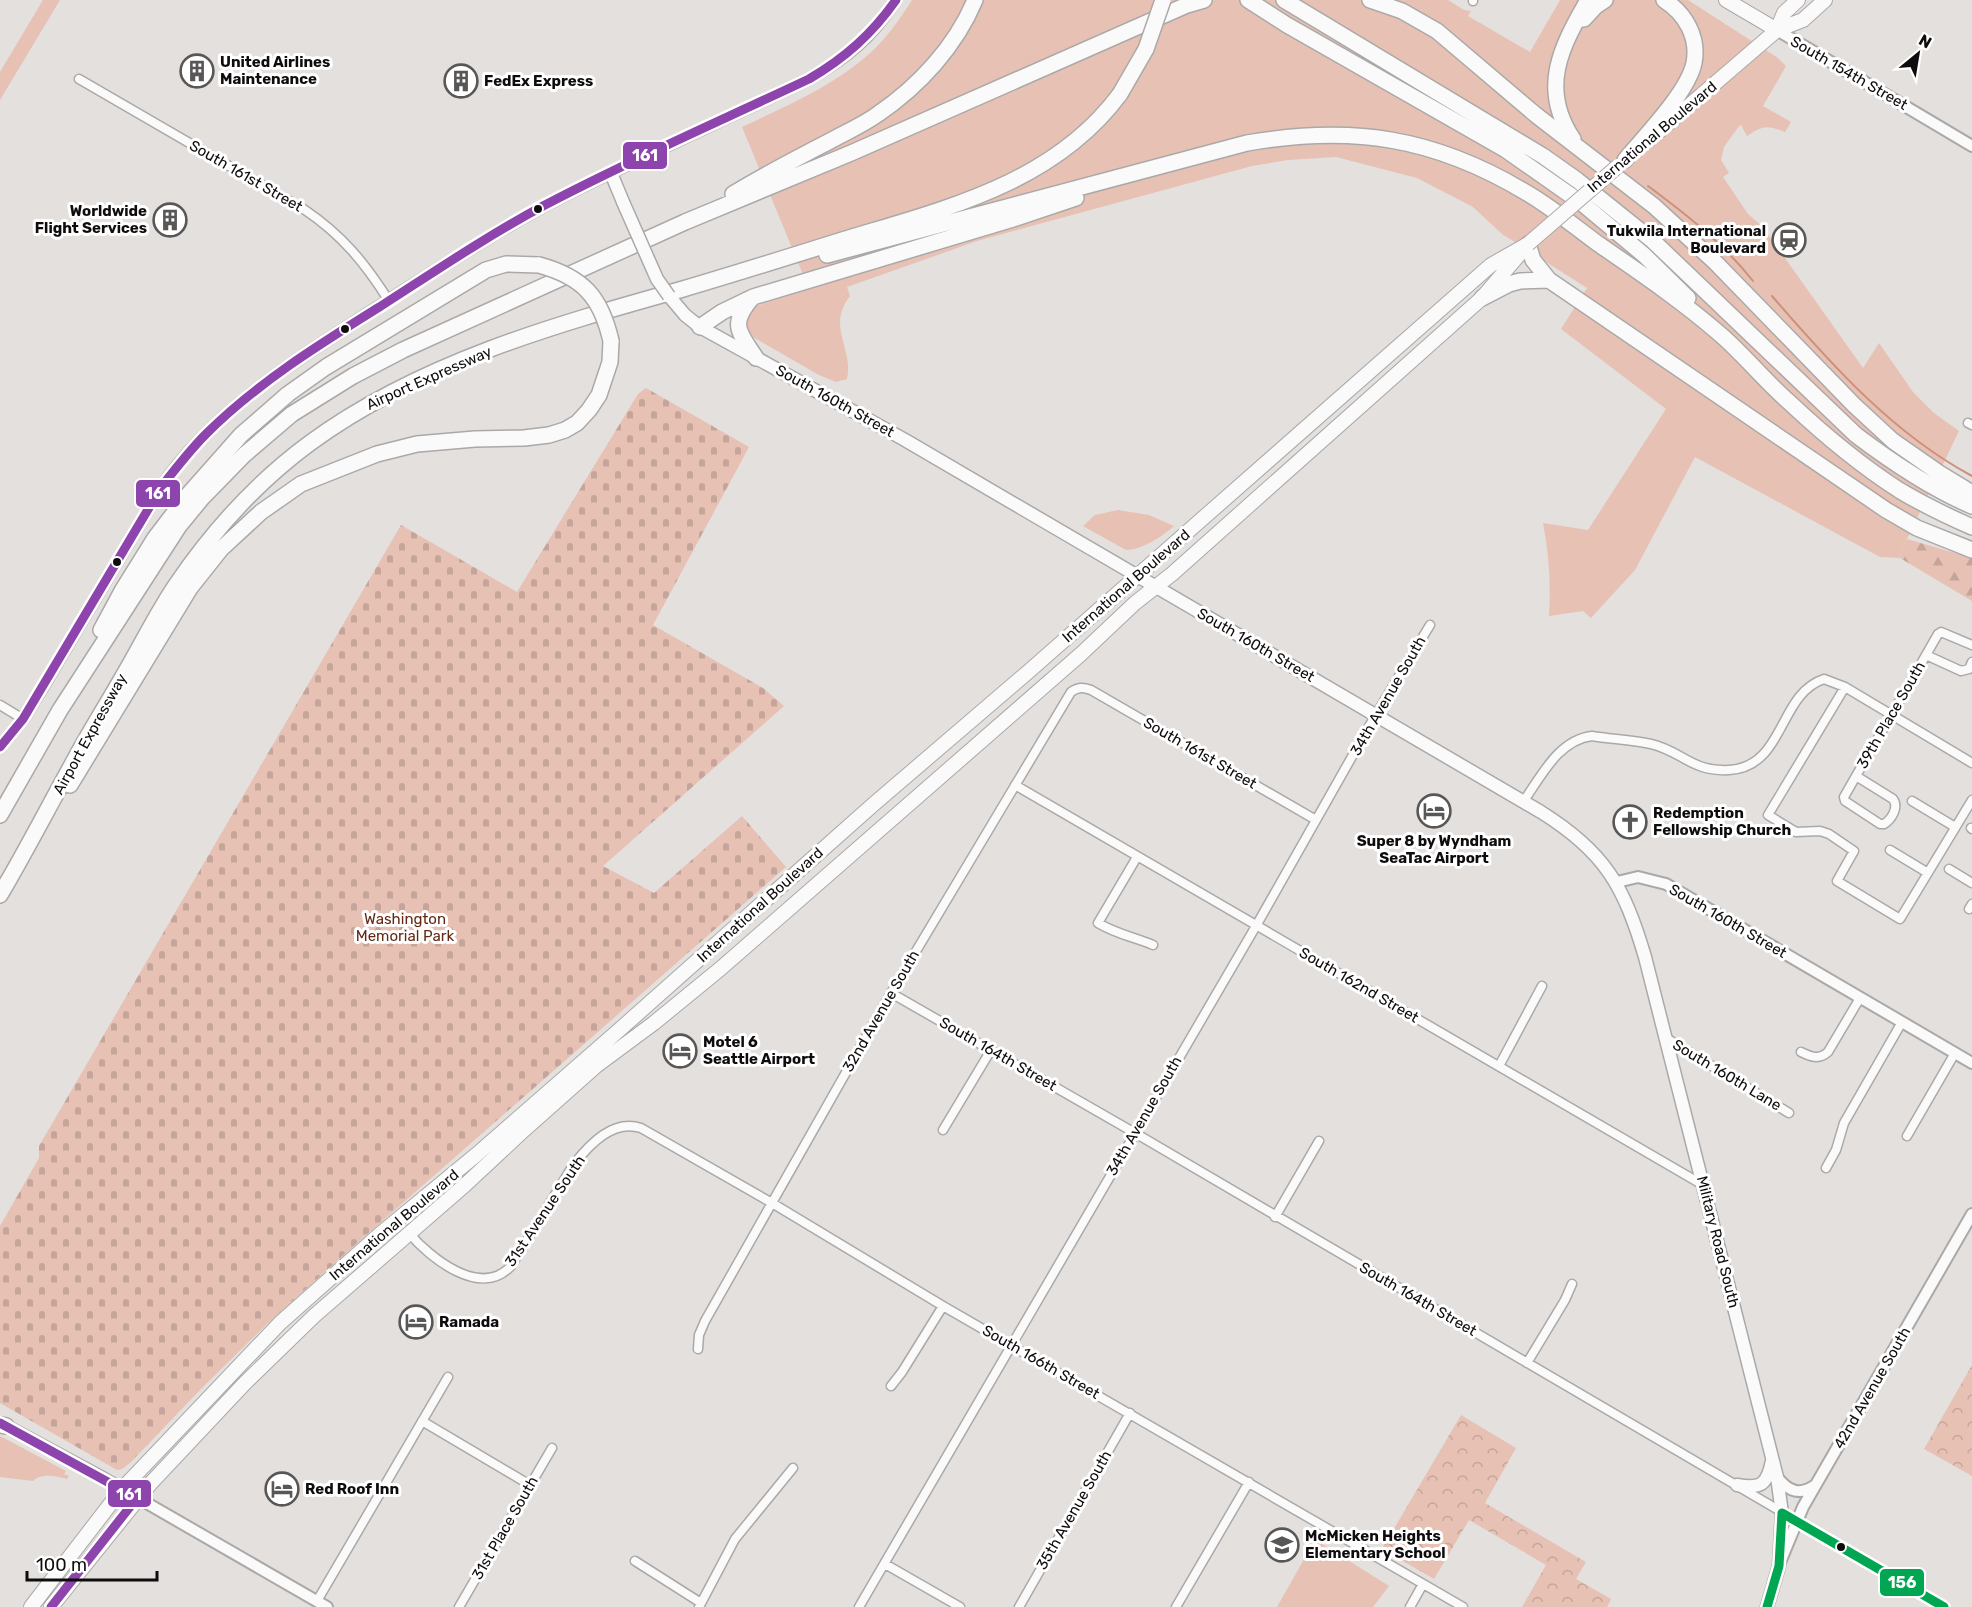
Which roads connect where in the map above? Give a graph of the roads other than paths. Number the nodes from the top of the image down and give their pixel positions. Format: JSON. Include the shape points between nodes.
{"nodes":[{"id":1,"x":896,"y":0,"type":"edge"},
{"id":2,"x":975,"y":0,"type":"edge"},
{"id":3,"x":1163,"y":0,"type":"edge"},
{"id":4,"x":1204,"y":0,"type":"edge"},
{"id":5,"x":1248,"y":0,"type":"edge"},
{"id":6,"x":1284,"y":0,"type":"edge"},
{"id":7,"x":1370,"y":0,"type":"edge"},
{"id":8,"x":1588,"y":0,"type":"edge"},
{"id":9,"x":1605,"y":0,"type":"edge"},
{"id":10,"x":1664,"y":0,"type":"edge"},
{"id":11,"x":1726,"y":0,"type":"edge"},
{"id":12,"x":1798,"y":0,"type":"edge"},
{"id":13,"x":1825,"y":0,"type":"edge"},
{"id":14,"x":1777,"y":30,"type":"junction"},
{"id":15,"x":1558,"y":63,"type":"junction"},
{"id":16,"x":79,"y":79,"type":"dead end"},
{"id":17,"x":1972,"y":146,"type":"edge"},
{"id":18,"x":1579,"y":148,"type":"junction"},
{"id":19,"x":1207,"y":154,"type":"junction"},
{"id":20,"x":1625,"y":160,"type":"junction"},
{"id":21,"x":611,"y":173,"type":"junction"},
{"id":22,"x":685,"y":222,"type":"junction"},
{"id":23,"x":1528,"y":244,"type":"junction"},
{"id":24,"x":739,"y":273,"type":"junction"},
{"id":25,"x":1549,"y":280,"type":"junction"},
{"id":26,"x":753,"y":297,"type":"junction"},
{"id":27,"x":1482,"y":298,"type":"junction"},
{"id":28,"x":389,"y":301,"type":"junction"},
{"id":29,"x":700,"y":327,"type":"junction"},
{"id":30,"x":1722,"y":336,"type":"junction"},
{"id":31,"x":756,"y":358,"type":"junction"},
{"id":32,"x":1972,"y":493,"type":"edge"},
{"id":33,"x":1972,"y":506,"type":"edge"},
{"id":34,"x":1972,"y":527,"type":"edge"},
{"id":35,"x":1972,"y":550,"type":"edge"},
{"id":36,"x":1138,"y":575,"type":"junction"},
{"id":37,"x":1156,"y":587,"type":"junction"},
{"id":38,"x":1430,"y":626,"type":"dead end"},
{"id":39,"x":1972,"y":645,"type":"edge"},
{"id":40,"x":1926,"y":654,"type":"junction"},
{"id":41,"x":1972,"y":662,"type":"edge"},
{"id":42,"x":1845,"y":687,"type":"junction"},
{"id":43,"x":1084,"y":688,"type":"joint"},
{"id":44,"x":0,"y":705,"type":"edge"},
{"id":45,"x":60,"y":710,"type":"junction"},
{"id":46,"x":1891,"y":714,"type":"junction"},
{"id":47,"x":1375,"y":716,"type":"junction"},
{"id":48,"x":23,"y":718,"type":"junction"},
{"id":49,"x":0,"y":747,"type":"edge"},
{"id":50,"x":1972,"y":763,"type":"edge"},
{"id":51,"x":1856,"y":776,"type":"junction"},
{"id":52,"x":1015,"y":785,"type":"junction"},
{"id":53,"x":1972,"y":800,"type":"edge"},
{"id":54,"x":1912,"y":801,"type":"dead end"},
{"id":55,"x":1523,"y":802,"type":"junction"},
{"id":56,"x":0,"y":815,"type":"edge"},
{"id":57,"x":1316,"y":820,"type":"junction"},
{"id":58,"x":1955,"y":827,"type":"junction"},
{"id":59,"x":34,"y":837,"type":"junction"},
{"id":60,"x":1890,"y":850,"type":"dead end"},
{"id":61,"x":1137,"y":857,"type":"junction"},
{"id":62,"x":1949,"y":869,"type":"dead end"},
{"id":63,"x":1928,"y":873,"type":"junction"},
{"id":64,"x":1617,"y":882,"type":"junction"},
{"id":65,"x":1972,"y":883,"type":"edge"},
{"id":66,"x":0,"y":895,"type":"edge"},
{"id":67,"x":1256,"y":926,"type":"junction"},
{"id":68,"x":1154,"y":945,"type":"dead end"},
{"id":69,"x":1542,"y":986,"type":"dead end"},
{"id":70,"x":891,"y":993,"type":"junction"},
{"id":71,"x":1860,"y":998,"type":"junction"},
{"id":72,"x":1902,"y":1022,"type":"junction"},
{"id":73,"x":1666,"y":1038,"type":"junction"},
{"id":74,"x":991,"y":1050,"type":"junction"},
{"id":75,"x":1801,"y":1052,"type":"dead end"},
{"id":76,"x":1955,"y":1053,"type":"junction"},
{"id":77,"x":1972,"y":1063,"type":"edge"},
{"id":78,"x":1498,"y":1066,"type":"junction"},
{"id":79,"x":1789,"y":1113,"type":"dead end"},
{"id":80,"x":616,"y":1128,"type":"joint"},
{"id":81,"x":943,"y":1130,"type":"dead end"},
{"id":82,"x":1135,"y":1133,"type":"junction"},
{"id":83,"x":1907,"y":1136,"type":"dead end"},
{"id":84,"x":1319,"y":1141,"type":"dead end"},
{"id":85,"x":1826,"y":1168,"type":"dead end"},
{"id":86,"x":1703,"y":1185,"type":"junction"},
{"id":87,"x":426,"y":1196,"type":"junction"},
{"id":88,"x":772,"y":1203,"type":"junction"},
{"id":89,"x":1972,"y":1214,"type":"edge"},
{"id":90,"x":1275,"y":1217,"type":"junction"},
{"id":91,"x":409,"y":1233,"type":"junction"},
{"id":92,"x":1572,"y":1284,"type":"dead end"},
{"id":93,"x":944,"y":1306,"type":"junction"},
{"id":94,"x":1011,"y":1345,"type":"junction"},
{"id":95,"x":698,"y":1349,"type":"dead end"},
{"id":96,"x":1527,"y":1363,"type":"junction"},
{"id":97,"x":448,"y":1377,"type":"dead end"},
{"id":98,"x":891,"y":1386,"type":"dead end"},
{"id":99,"x":1130,"y":1413,"type":"junction"},
{"id":100,"x":422,"y":1421,"type":"junction"},
{"id":101,"x":2,"y":1424,"type":"edge"},
{"id":102,"x":552,"y":1448,"type":"dead end"},
{"id":103,"x":1772,"y":1457,"type":"junction"},
{"id":104,"x":793,"y":1468,"type":"dead end"},
{"id":105,"x":1777,"y":1477,"type":"junction"},
{"id":106,"x":1249,"y":1482,"type":"junction"},
{"id":107,"x":1816,"y":1484,"type":"junction"},
{"id":108,"x":530,"y":1485,"type":"junction"},
{"id":109,"x":1737,"y":1485,"type":"junction"},
{"id":110,"x":122,"y":1489,"type":"junction"},
{"id":111,"x":137,"y":1498,"type":"junction"},
{"id":112,"x":1782,"y":1513,"type":"junction"},
{"id":113,"x":1796,"y":1521,"type":"junction"},
{"id":114,"x":634,"y":1561,"type":"dead end"},
{"id":115,"x":885,"y":1564,"type":"junction"},
{"id":116,"x":1779,"y":1566,"type":"junction"},
{"id":117,"x":1423,"y":1584,"type":"junction"},
{"id":118,"x":317,"y":1601,"type":"junction"},
{"id":119,"x":700,"y":1605,"type":"edge"},
{"id":120,"x":31,"y":1607,"type":"edge"},
{"id":121,"x":51,"y":1607,"type":"edge"},
{"id":122,"x":327,"y":1607,"type":"edge"},
{"id":123,"x":459,"y":1607,"type":"edge"},
{"id":124,"x":860,"y":1607,"type":"edge"},
{"id":125,"x":960,"y":1607,"type":"edge"},
{"id":126,"x":1019,"y":1607,"type":"edge"},
{"id":127,"x":1176,"y":1607,"type":"edge"},
{"id":128,"x":1410,"y":1607,"type":"edge"},
{"id":129,"x":1463,"y":1607,"type":"edge"},
{"id":130,"x":1767,"y":1607,"type":"edge"},
{"id":131,"x":1944,"y":1607,"type":"edge"}],
"edges":[{"from":1,"to":21,"type":"street","via":[[859,46],[835,64]]},
{"from":2,"to":22,"type":"highway","via":[[947,47],[906,94],[876,116]]},
{"from":3,"to":24,"type":"highway","bridge":true,"via":[[1146,49],[1120,94],[1106,113],[1047,163],[991,192]]},
{"from":4,"to":22,"type":"highway"},
{"from":5,"to":30,"type":"highway","via":[[1506,150],[1583,204],[1644,255]]},
{"from":6,"to":33,"type":"highway","via":[[1577,180],[1653,241],[1856,435],[1891,461]]},
{"from":7,"to":18,"type":"highway","via":[[1402,11],[1437,31]]},
{"from":8,"to":15,"type":"highway"},
{"from":9,"to":15,"type":"highway","via":[[1583,20]]},
{"from":10,"to":20,"type":"highway","via":[[1685,19],[1692,35],[1694,63],[1669,108]]},
{"from":11,"to":14,"type":"main road","name":"South 154th Street"},
{"from":12,"to":14,"type":"main road","name":"International Boulevard","via":[[1784,13]]},
{"from":13,"to":14,"type":"main road","name":"International Boulevard","via":[[1803,20]]},
{"from":14,"to":17,"type":"street","name":"South 154th Street"},
{"from":14,"to":20,"type":"main road","name":"International Boulevard"},
{"from":15,"to":18,"type":"highway","via":[[1557,102]]},
{"from":16,"to":28,"type":"street","name":"South 161st Street","via":[[326,224],[366,266]]},
{"from":18,"to":32,"type":"highway","via":[[1654,206],[1715,262],[1885,434]]},
{"from":19,"to":24,"type":"highway","via":[[770,271]]},
{"from":19,"to":26,"type":"highway","via":[[1163,173]]},
{"from":19,"to":30,"type":"highway","via":[[1270,139],[1326,134],[1385,138],[1450,155],[1527,193]]},
{"from":20,"to":23,"type":"main road","name":"International Boulevard","bridge":true},
{"from":21,"to":28,"type":"street","via":[[502,230]]},
{"from":21,"to":29,"type":"main road","name":"South 160th Street","bridge":true,"via":[[657,279],[676,306]]},
{"from":22,"to":45,"type":"highway","via":[[403,350],[292,414],[244,455],[179,525]]},
{"from":23,"to":25,"type":"highway","via":[[1533,260]]},
{"from":23,"to":27,"type":"main road","name":"International Boulevard"},
{"from":23,"to":36,"type":"main road","name":"International Boulevard","via":[[1491,265]]},
{"from":24,"to":59,"type":"highway","name":"Airport Expressway","via":[[579,318],[429,374],[360,408],[307,445],[269,477],[201,550],[73,761]]},
{"from":25,"to":27,"type":"highway","via":[[1520,281]]},
{"from":25,"to":35,"type":"highway","via":[[1886,510],[1917,528]]},
{"from":26,"to":29,"type":"highway"},
{"from":26,"to":31,"type":"highway","via":[[741,311],[738,324]]},
{"from":27,"to":37,"type":"main road","name":"International Boulevard"},
{"from":28,"to":48,"type":"street","via":[[252,391],[195,444],[162,486]]},
{"from":29,"to":31,"type":"main road","name":"South 160th Street"},
{"from":30,"to":34,"type":"highway","via":[[1788,401],[1866,467],[1899,490]]},
{"from":31,"to":36,"type":"main road","name":"South 160th Street"},
{"from":36,"to":37,"type":"main road","name":"South 160th Street"},
{"from":36,"to":87,"type":"main road","name":"International Boulevard"},
{"from":37,"to":47,"type":"main road","name":"South 160th Street"},
{"from":37,"to":91,"type":"main road","name":"International Boulevard","via":[[720,969],[593,1069]]},
{"from":38,"to":47,"type":"street","name":"34th Avenue South"},
{"from":39,"to":40,"type":"street","name":"39th Place South","via":[[1941,632]]},
{"from":40,"to":41,"type":"street","via":[[1961,671],[1969,669]]},
{"from":40,"to":46,"type":"street","name":"39th Place South"},
{"from":42,"to":46,"type":"street"},
{"from":42,"to":55,"type":"street","via":[[1824,679],[1808,687],[1771,746],[1761,758],[1744,767],[1705,769],[1652,744],[1584,737],[1558,754]]},
{"from":42,"to":63,"type":"street","via":[[1768,815],[1796,832],[1829,834],[1854,851],[1837,881],[1900,919]]},
{"from":43,"to":52,"type":"street","name":"32nd Avenue South","via":[[1077,688],[1066,697]]},
{"from":43,"to":57,"type":"street","name":"South 161st Street"},
{"from":44,"to":48,"type":"street"},
{"from":45,"to":56,"type":"highway"},
{"from":45,"to":59,"type":"highway","bridge":true,"via":[[122,591],[155,538],[241,435],[288,394],[486,270],[506,264],[539,265],[558,271],[588,291],[602,310],[611,341],[610,362],[598,395],[577,423],[549,435],[417,444],[377,454],[301,484],[261,512],[221,549],[190,588],[82,767]]},
{"from":46,"to":50,"type":"street"},
{"from":46,"to":51,"type":"street","name":"39th Place South"},
{"from":47,"to":55,"type":"main road","name":"South 160th Street"},
{"from":47,"to":57,"type":"street","name":"34th Avenue South"},
{"from":48,"to":49,"type":"street"},
{"from":51,"to":51,"type":"street","name":"39th Place South","via":[[1845,801],[1884,825],[1896,803]]},
{"from":52,"to":61,"type":"street","name":"South 162nd Street"},
{"from":52,"to":70,"type":"street","name":"32nd Avenue South"},
{"from":53,"to":58,"type":"street"},
{"from":54,"to":58,"type":"street"},
{"from":55,"to":64,"type":"main road","name":"South 160th Street","via":[[1583,842]]},
{"from":57,"to":67,"type":"street","name":"34th Avenue South"},
{"from":58,"to":63,"type":"street"},
{"from":59,"to":66,"type":"highway","name":"Airport Expressway"},
{"from":60,"to":63,"type":"street"},
{"from":61,"to":67,"type":"street","name":"South 162nd Street"},
{"from":61,"to":68,"type":"street","via":[[1098,923],[1113,933]]},
{"from":62,"to":65,"type":"street"},
{"from":64,"to":71,"type":"street","name":"South 160th Street","via":[[1638,877],[1666,884]]},
{"from":64,"to":73,"type":"main road","name":"Military Road South","via":[[1635,924]]},
{"from":67,"to":78,"type":"street","name":"South 162nd Street"},
{"from":67,"to":82,"type":"street","name":"34th Avenue South"},
{"from":69,"to":78,"type":"street"},
{"from":70,"to":74,"type":"street","name":"South 164th Street"},
{"from":70,"to":88,"type":"street","name":"32nd Avenue South"},
{"from":71,"to":72,"type":"street","name":"South 160th Street"},
{"from":71,"to":75,"type":"street","via":[[1828,1052],[1817,1057]]},
{"from":72,"to":76,"type":"street","name":"South 160th Street"},
{"from":72,"to":85,"type":"street","via":[[1844,1123]]},
{"from":73,"to":79,"type":"street","name":"South 160th Lane"},
{"from":73,"to":86,"type":"main road","name":"Military Road South"},
{"from":74,"to":81,"type":"street"},
{"from":74,"to":82,"type":"street","name":"South 164th Street"},
{"from":76,"to":77,"type":"street","name":"South 160th Street"},
{"from":76,"to":83,"type":"street"},
{"from":78,"to":86,"type":"street","name":"South 162nd Street"},
{"from":80,"to":88,"type":"street","name":"South 166th Street","via":[[634,1126],[647,1131]]},
{"from":80,"to":91,"type":"street","name":"31st Avenue South","via":[[574,1164],[508,1269],[495,1277],[467,1276],[419,1245]]},
{"from":82,"to":90,"type":"street","name":"South 164th Street"},
{"from":82,"to":94,"type":"street","name":"34th Avenue South"},
{"from":84,"to":90,"type":"street"},
{"from":86,"to":103,"type":"main road","name":"Military Road South"},
{"from":87,"to":91,"type":"main road","via":[[411,1220]]},
{"from":87,"to":110,"type":"main road","name":"International Boulevard","via":[[280,1323]]},
{"from":88,"to":93,"type":"street","name":"South 166th Street"},
{"from":88,"to":95,"type":"street","name":"32nd Avenue South","via":[[705,1321]]},
{"from":89,"to":107,"type":"street","name":"42nd Avenue South"},
{"from":90,"to":96,"type":"street","name":"South 164th Street"},
{"from":91,"to":111,"type":"main road","name":"International Boulevard","via":[[274,1354]]},
{"from":92,"to":96,"type":"street"},
{"from":93,"to":94,"type":"street","name":"South 166th Street"},
{"from":93,"to":98,"type":"street"},
{"from":94,"to":99,"type":"street","name":"South 166th Street"},
{"from":94,"to":115,"type":"street","name":"34th Avenue South"},
{"from":96,"to":109,"type":"street","name":"South 164th Street"},
{"from":97,"to":100,"type":"street"},
{"from":99,"to":106,"type":"street","name":"South 166th Street"},
{"from":99,"to":126,"type":"street","name":"35th Avenue South"},
{"from":100,"to":108,"type":"street"},
{"from":100,"to":118,"type":"street"},
{"from":101,"to":110,"type":"street"},
{"from":102,"to":108,"type":"street","name":"31st Place South"},
{"from":103,"to":105,"type":"main road","name":"Military Road South"},
{"from":103,"to":109,"type":"main road","via":[[1762,1484]]},
{"from":104,"to":119,"type":"street","via":[[735,1539]]},
{"from":105,"to":107,"type":"street","via":[[1795,1492]]},
{"from":105,"to":112,"type":"main road","name":"Military Road South"},
{"from":106,"to":117,"type":"street","name":"South 166th Street"},
{"from":106,"to":127,"type":"street"},
{"from":107,"to":113,"type":"street","name":"42nd Avenue South"},
{"from":108,"to":123,"type":"street","name":"31st Place South"},
{"from":109,"to":112,"type":"street","name":"South 164th Street"},
{"from":110,"to":111,"type":"street"},
{"from":110,"to":120,"type":"main road","name":"International Boulevard"},
{"from":111,"to":118,"type":"street"},
{"from":111,"to":121,"type":"main road","name":"International Boulevard"},
{"from":112,"to":113,"type":"street","name":"South 164th Street"},
{"from":112,"to":116,"type":"main road","name":"Military Road South"},
{"from":113,"to":116,"type":"street","name":"42nd Avenue South"},
{"from":113,"to":131,"type":"street","name":"South 164th Street"},
{"from":114,"to":119,"type":"street"},
{"from":115,"to":124,"type":"street","name":"34th Avenue South"},
{"from":115,"to":125,"type":"street"},
{"from":116,"to":130,"type":"main road","name":"Military Road South"},
{"from":117,"to":128,"type":"street"},
{"from":117,"to":129,"type":"street","name":"South 166th Street"},
{"from":118,"to":122,"type":"street"}]}
